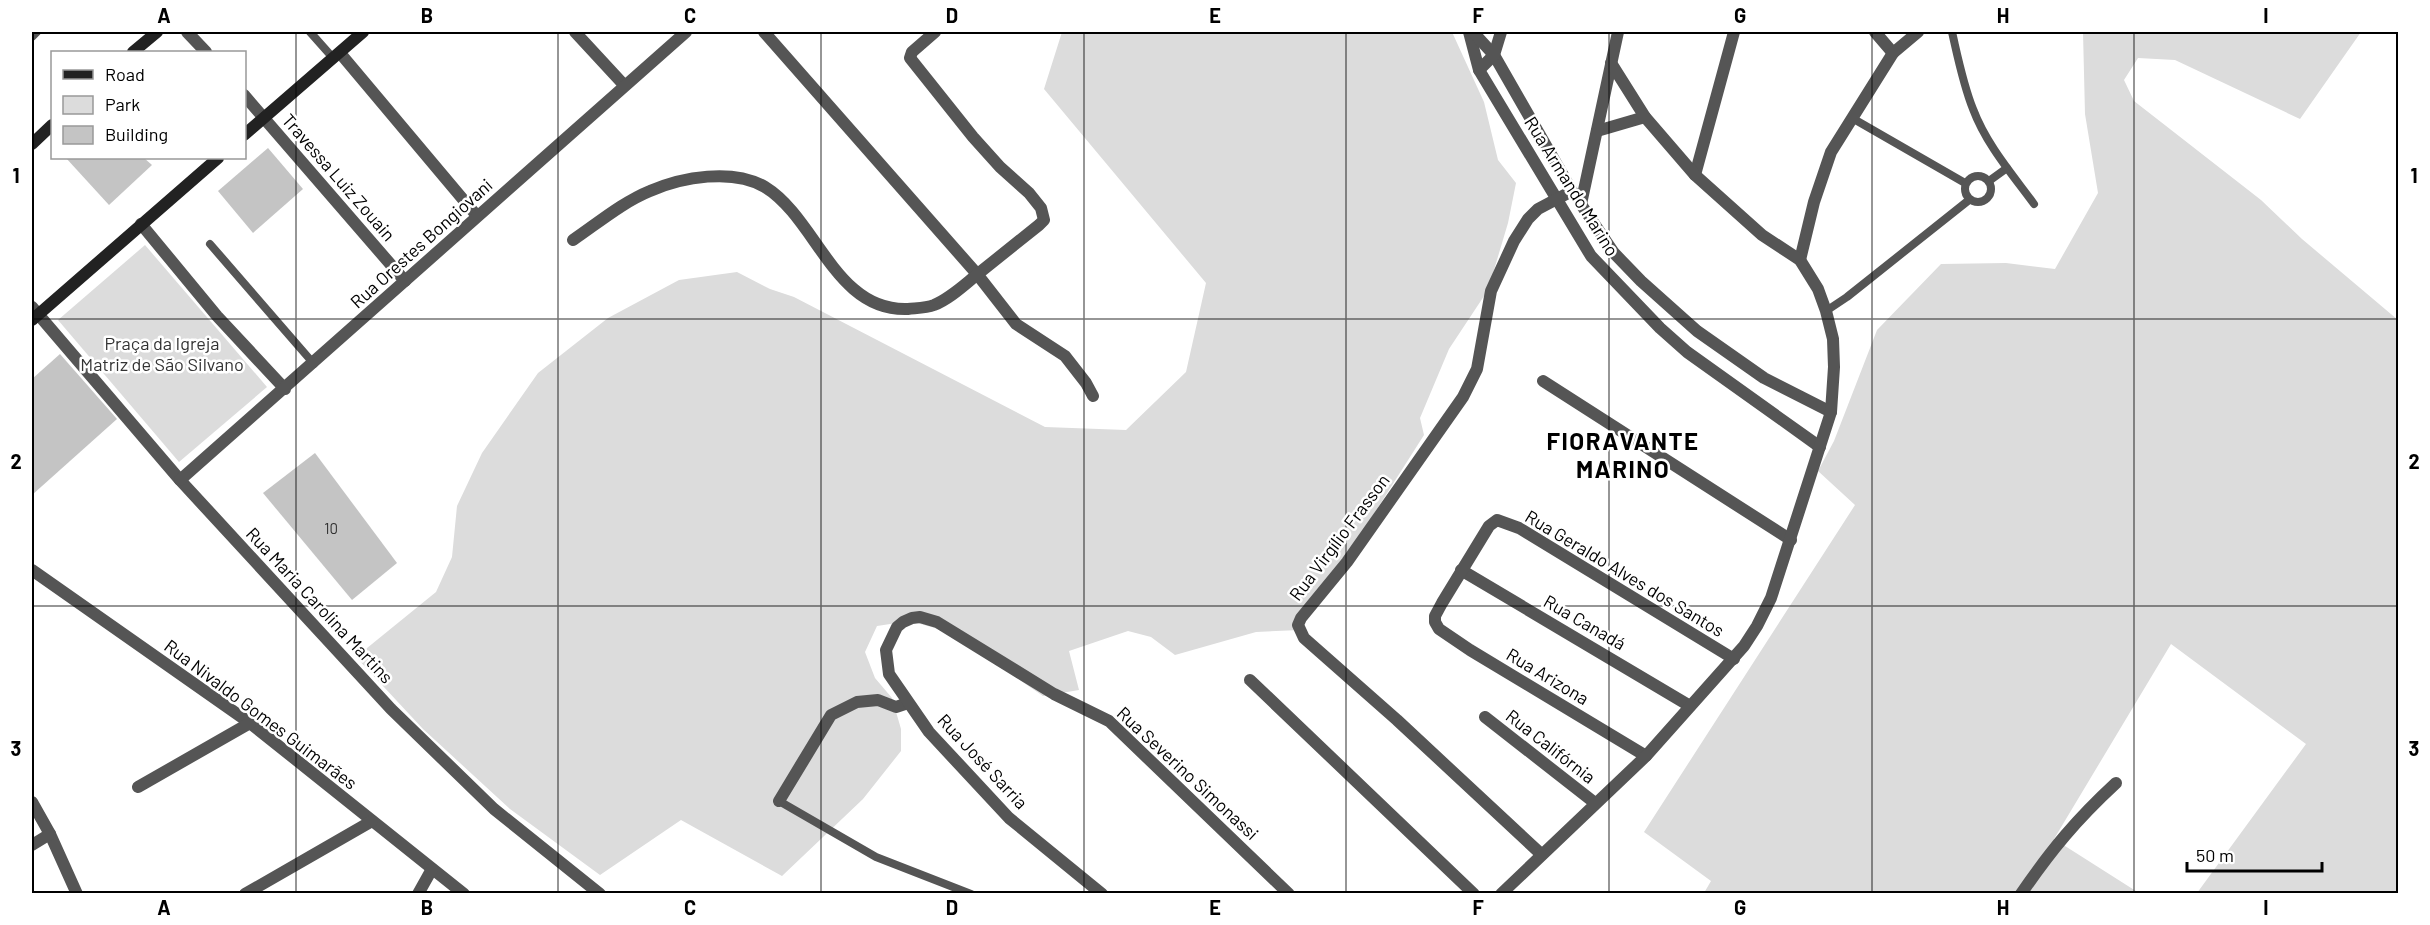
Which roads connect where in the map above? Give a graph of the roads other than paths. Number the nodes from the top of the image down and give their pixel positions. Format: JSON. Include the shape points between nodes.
{"nodes":[{"id":1,"x":37,"y":32,"type":"edge"},
{"id":2,"x":187,"y":32,"type":"edge"},
{"id":3,"x":310,"y":32,"type":"edge"},
{"id":4,"x":363,"y":32,"type":"edge"},
{"id":5,"x":575,"y":32,"type":"edge"},
{"id":6,"x":686,"y":32,"type":"edge"},
{"id":7,"x":764,"y":32,"type":"edge"},
{"id":8,"x":935,"y":32,"type":"edge"},
{"id":9,"x":1471,"y":32,"type":"edge"},
{"id":10,"x":1501,"y":32,"type":"edge"},
{"id":11,"x":1618,"y":32,"type":"edge"},
{"id":12,"x":1734,"y":32,"type":"edge"},
{"id":13,"x":1875,"y":32,"type":"edge"},
{"id":14,"x":1918,"y":32,"type":"edge"},
{"id":15,"x":1952,"y":32,"type":"edge"},
{"id":16,"x":153,"y":33,"type":"edge"},
{"id":17,"x":32,"y":37,"type":"edge"},
{"id":18,"x":134,"y":51,"type":"edge"},
{"id":19,"x":205,"y":51,"type":"edge"},
{"id":20,"x":1893,"y":53,"type":"junction"},
{"id":21,"x":1494,"y":55,"type":"junction"},
{"id":22,"x":337,"y":56,"type":"junction"},
{"id":23,"x":1611,"y":63,"type":"junction"},
{"id":24,"x":1479,"y":70,"type":"junction"},
{"id":25,"x":624,"y":85,"type":"junction"},
{"id":26,"x":246,"y":98,"type":"edge"},
{"id":27,"x":1646,"y":117,"type":"junction"},
{"id":28,"x":264,"y":118,"type":"junction"},
{"id":29,"x":1852,"y":118,"type":"junction"},
{"id":30,"x":51,"y":126,"type":"edge"},
{"id":31,"x":1597,"y":131,"type":"junction"},
{"id":32,"x":246,"y":133,"type":"edge"},
{"id":33,"x":32,"y":144,"type":"edge"},
{"id":34,"x":217,"y":159,"type":"edge"},
{"id":35,"x":2007,"y":168,"type":"junction"},
{"id":36,"x":1695,"y":175,"type":"junction"},
{"id":37,"x":1989,"y":181,"type":"junction"},
{"id":38,"x":1965,"y":183,"type":"junction"},
{"id":39,"x":1572,"y":191,"type":"junction"},
{"id":40,"x":1556,"y":199,"type":"junction"},
{"id":41,"x":1969,"y":200,"type":"junction"},
{"id":42,"x":1581,"y":204,"type":"junction"},
{"id":43,"x":2034,"y":204,"type":"dead end"},
{"id":44,"x":477,"y":216,"type":"junction"},
{"id":45,"x":141,"y":224,"type":"junction"},
{"id":46,"x":573,"y":240,"type":"dead end"},
{"id":47,"x":210,"y":244,"type":"dead end"},
{"id":48,"x":1800,"y":260,"type":"junction"},
{"id":49,"x":977,"y":274,"type":"junction"},
{"id":50,"x":405,"y":281,"type":"junction"},
{"id":51,"x":1826,"y":311,"type":"junction"},
{"id":52,"x":34,"y":314,"type":"edge"},
{"id":53,"x":314,"y":364,"type":"junction"},
{"id":54,"x":1543,"y":381,"type":"dead end"},
{"id":55,"x":285,"y":389,"type":"junction"},
{"id":56,"x":1093,"y":396,"type":"dead end"},
{"id":57,"x":1831,"y":412,"type":"junction"},
{"id":58,"x":1820,"y":447,"type":"junction"},
{"id":59,"x":180,"y":480,"type":"junction"},
{"id":60,"x":1791,"y":540,"type":"junction"},
{"id":61,"x":32,"y":570,"type":"edge"},
{"id":62,"x":1461,"y":570,"type":"junction"},
{"id":63,"x":897,"y":627,"type":"joint"},
{"id":64,"x":1734,"y":659,"type":"junction"},
{"id":65,"x":1250,"y":680,"type":"dead end"},
{"id":66,"x":908,"y":703,"type":"junction"},
{"id":67,"x":1690,"y":706,"type":"junction"},
{"id":68,"x":1485,"y":717,"type":"dead end"},
{"id":69,"x":250,"y":723,"type":"junction"},
{"id":70,"x":1646,"y":756,"type":"junction"},
{"id":71,"x":2116,"y":783,"type":"dead end"},
{"id":72,"x":138,"y":787,"type":"dead end"},
{"id":73,"x":778,"y":801,"type":"joint"},
{"id":74,"x":32,"y":802,"type":"edge"},
{"id":75,"x":1595,"y":803,"type":"junction"},
{"id":76,"x":372,"y":821,"type":"junction"},
{"id":77,"x":50,"y":834,"type":"junction"},
{"id":78,"x":32,"y":845,"type":"edge"},
{"id":79,"x":1540,"y":854,"type":"junction"},
{"id":80,"x":432,"y":869,"type":"junction"},
{"id":81,"x":77,"y":894,"type":"edge"},
{"id":82,"x":245,"y":894,"type":"edge"},
{"id":83,"x":418,"y":894,"type":"edge"},
{"id":84,"x":464,"y":894,"type":"edge"},
{"id":85,"x":600,"y":894,"type":"edge"},
{"id":86,"x":971,"y":894,"type":"edge"},
{"id":87,"x":1102,"y":894,"type":"edge"},
{"id":88,"x":1289,"y":894,"type":"edge"},
{"id":89,"x":1474,"y":894,"type":"edge"},
{"id":90,"x":1501,"y":894,"type":"edge"},
{"id":91,"x":2021,"y":894,"type":"edge"}],
"edges":[{"from":1,"to":17,"type":"lane"},
{"from":2,"to":19,"type":"street"},
{"from":3,"to":22,"type":"lane"},
{"from":4,"to":22,"type":"main road"},
{"from":5,"to":25,"type":"street"},
{"from":6,"to":25,"type":"street","name":"Rua Orestes Bongiovani"},
{"from":7,"to":49,"type":"street"},
{"from":8,"to":49,"type":"street","via":[[910,58],[1044,215],[1039,225]]},
{"from":9,"to":21,"type":"street","name":"Rua Armando Marino"},
{"from":9,"to":24,"type":"street","name":"Rua Armando Marino"},
{"from":10,"to":21,"type":"street"},
{"from":11,"to":23,"type":"street"},
{"from":12,"to":36,"type":"street"},
{"from":13,"to":20,"type":"street"},
{"from":14,"to":20,"type":"street"},
{"from":15,"to":35,"type":"lane","via":[[1973,110]]},
{"from":16,"to":18,"type":"main road"},
{"from":20,"to":29,"type":"street"},
{"from":21,"to":24,"type":"street"},
{"from":21,"to":39,"type":"street","name":"Rua Armando Marino"},
{"from":22,"to":28,"type":"main road"},
{"from":22,"to":44,"type":"street"},
{"from":23,"to":27,"type":"street"},
{"from":23,"to":31,"type":"street"},
{"from":24,"to":40,"type":"street","name":"Rua Armando Marino"},
{"from":25,"to":44,"type":"street","name":"Rua Orestes Bongiovani"},
{"from":26,"to":28,"type":"street","name":"Travessa Luiz Zouain"},
{"from":27,"to":31,"type":"street"},
{"from":27,"to":36,"type":"street"},
{"from":28,"to":32,"type":"main road"},
{"from":28,"to":50,"type":"street","name":"Travessa Luiz Zouain"},
{"from":29,"to":38,"type":"lane"},
{"from":29,"to":48,"type":"street","via":[[1831,152]]},
{"from":30,"to":33,"type":"main road"},
{"from":31,"to":42,"type":"street"},
{"from":34,"to":45,"type":"main road"},
{"from":35,"to":37,"type":"lane"},
{"from":35,"to":43,"type":"lane"},
{"from":36,"to":48,"type":"street","via":[[1762,235]]},
{"from":37,"to":38,"type":"lane","via":[[1977,175]]},
{"from":37,"to":41,"type":"lane","via":[[1987,199],[1978,203]]},
{"from":38,"to":41,"type":"lane","via":[[1964,192]]},
{"from":39,"to":40,"type":"street","name":"Rua Virgílio Frasson"},
{"from":39,"to":42,"type":"street","name":"Rua Armando Marino"},
{"from":40,"to":58,"type":"street","name":"Rua Armando Marino","via":[[1591,256],[1660,328]]},
{"from":40,"to":79,"type":"street","name":"Rua Virgílio Frasson","via":[[1528,219],[1504,262],[1491,291],[1477,369],[1463,397],[1298,626],[1304,638]]},
{"from":41,"to":51,"type":"lane"},
{"from":42,"to":57,"type":"street","name":"Rua Armando Marino","via":[[1614,253],[1697,330],[1764,378]]},
{"from":44,"to":50,"type":"street","name":"Rua Orestes Bongiovani"},
{"from":45,"to":52,"type":"main road"},
{"from":45,"to":55,"type":"street"},
{"from":46,"to":49,"type":"street","via":[[650,190],[682,181],[733,177],[757,183],[777,195],[836,271],[877,305],[892,310],[934,305]]},
{"from":47,"to":53,"type":"lane"},
{"from":48,"to":51,"type":"street"},
{"from":49,"to":56,"type":"street","via":[[1016,324],[1065,356]]},
{"from":50,"to":53,"type":"street","name":"Rua Orestes Bongiovani"},
{"from":51,"to":57,"type":"street","via":[[1833,339]]},
{"from":52,"to":59,"type":"street","name":"Rua Maria Carolina Martins"},
{"from":53,"to":55,"type":"street","name":"Rua Orestes Bongiovani"},
{"from":54,"to":60,"type":"street"},
{"from":55,"to":59,"type":"street","name":"Rua Orestes Bongiovani"},
{"from":57,"to":58,"type":"street"},
{"from":58,"to":60,"type":"street"},
{"from":59,"to":85,"type":"street","name":"Rua Maria Carolina Martins","via":[[430,748],[494,809]]},
{"from":60,"to":64,"type":"street","via":[[1765,612]]},
{"from":61,"to":69,"type":"street","name":"Rua Nivaldo Gomes Guimarães"},
{"from":62,"to":64,"type":"street","name":"Rua Geraldo Alves dos Santos","via":[[1497,520],[1519,528]]},
{"from":62,"to":67,"type":"street","name":"Rua Canadá"},
{"from":62,"to":70,"type":"street","name":"Rua Arizona","via":[[1435,616],[1440,629]]},
{"from":63,"to":66,"type":"street","name":"Rua José Sarria","via":[[886,650],[886,663]]},
{"from":63,"to":88,"type":"street","name":"Rua Severino Simonassi","via":[[912,618],[937,622],[1054,694],[1109,721]]},
{"from":64,"to":67,"type":"street"},
{"from":65,"to":89,"type":"street"},
{"from":66,"to":73,"type":"street","via":[[896,707],[878,700],[856,702],[831,715]]},
{"from":66,"to":87,"type":"street","name":"Rua José Sarria","via":[[929,732],[1009,818]]},
{"from":67,"to":70,"type":"street"},
{"from":68,"to":75,"type":"street","name":"Rua Califórnia"},
{"from":69,"to":72,"type":"street"},
{"from":69,"to":76,"type":"street","name":"Rua Nivaldo Gomes Guimarães"},
{"from":70,"to":75,"type":"street"},
{"from":71,"to":91,"type":"street","via":[[2077,819]]},
{"from":73,"to":86,"type":"lane","via":[[876,857]]},
{"from":74,"to":77,"type":"street"},
{"from":75,"to":79,"type":"street"},
{"from":76,"to":80,"type":"street","name":"Rua Nivaldo Gomes Guimarães"},
{"from":76,"to":82,"type":"street"},
{"from":77,"to":78,"type":"street"},
{"from":77,"to":81,"type":"street"},
{"from":79,"to":90,"type":"street"},
{"from":80,"to":83,"type":"street"},
{"from":80,"to":84,"type":"street","name":"Rua Nivaldo Gomes Guimarães"}]}
